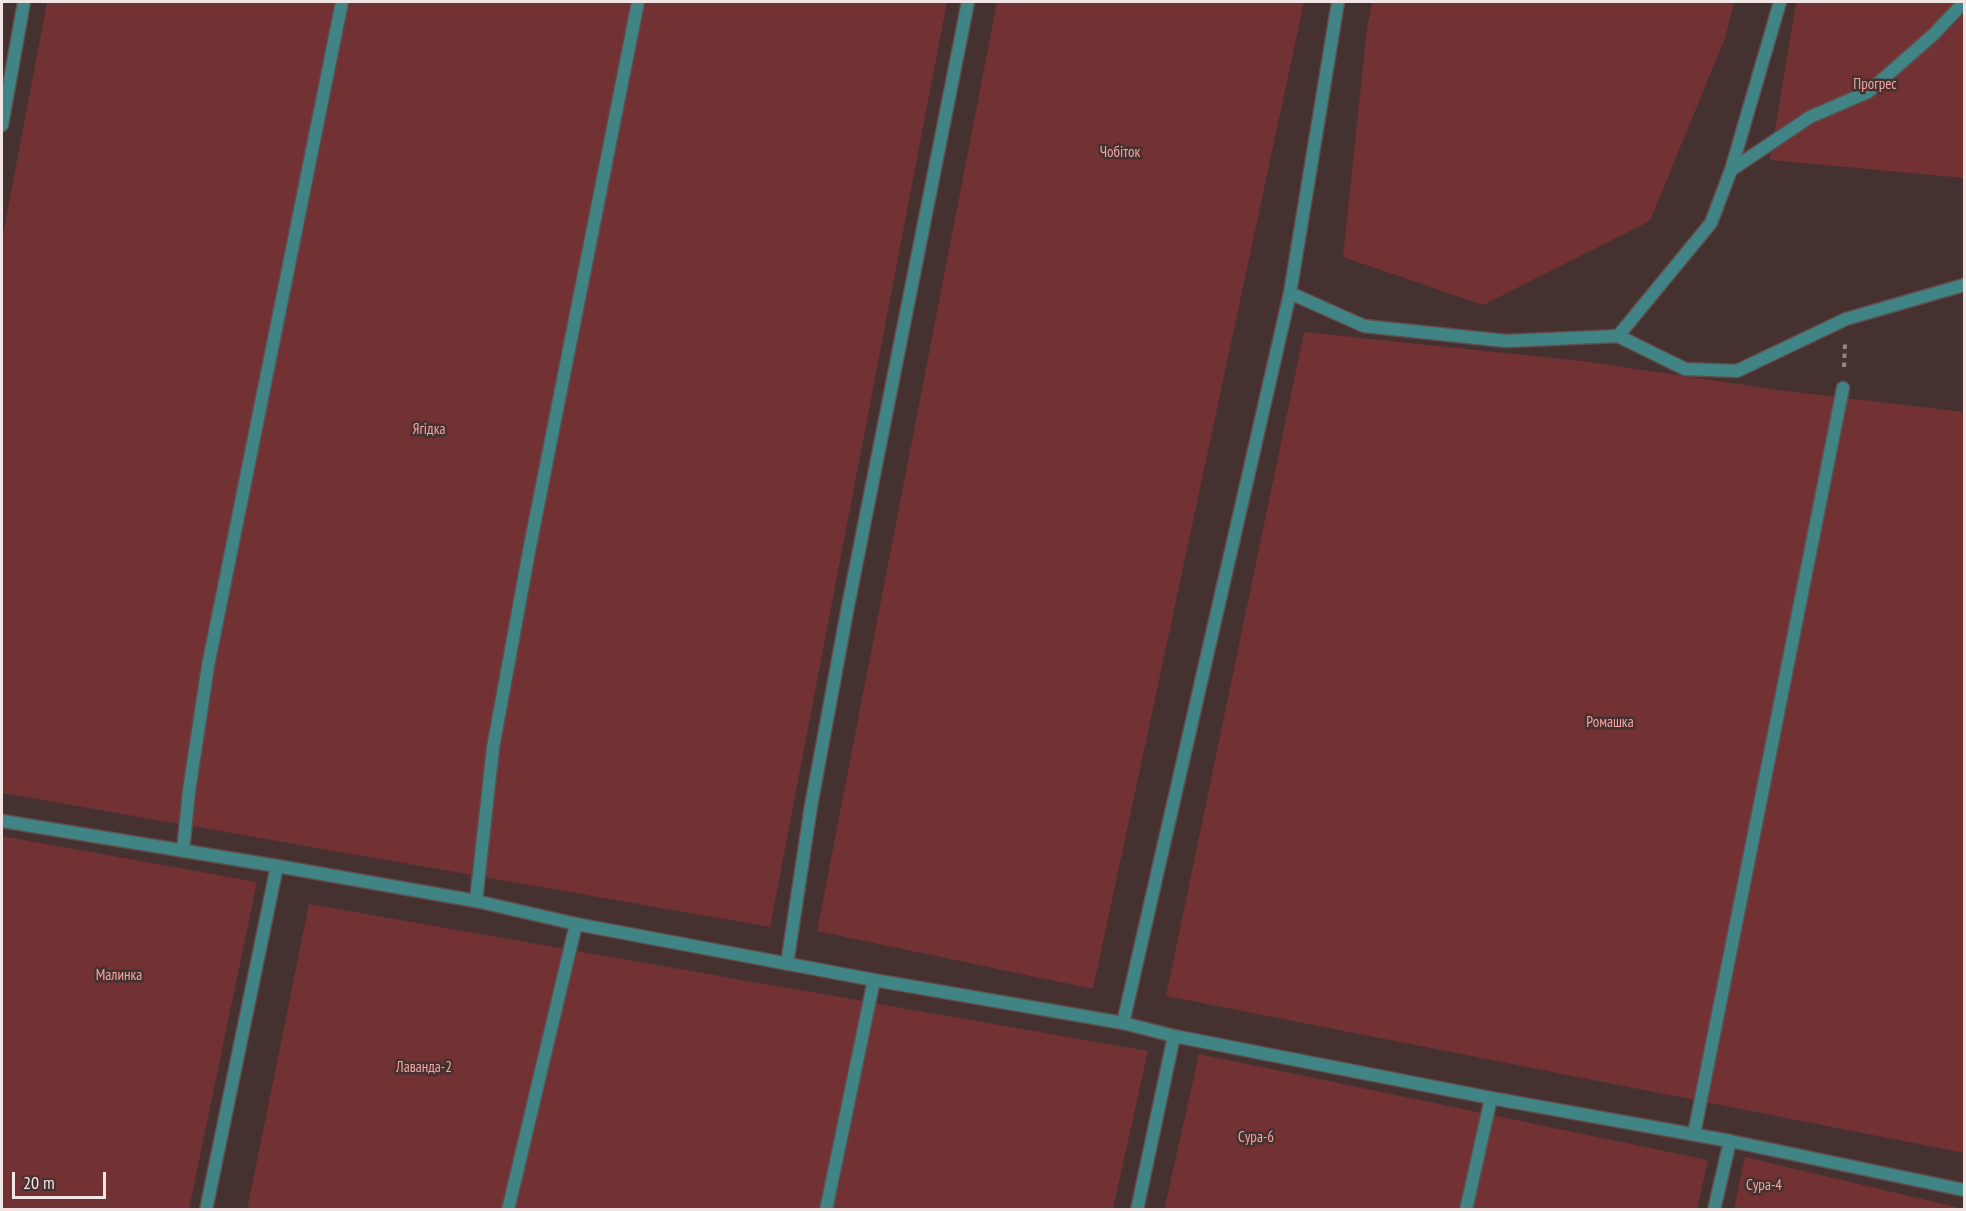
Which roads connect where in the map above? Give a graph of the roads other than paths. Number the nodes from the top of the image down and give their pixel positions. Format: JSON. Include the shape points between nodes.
{"nodes":[{"id":1,"x":24,"y":2,"type":"edge"},
{"id":2,"x":342,"y":2,"type":"edge"},
{"id":3,"x":638,"y":2,"type":"edge"},
{"id":4,"x":968,"y":2,"type":"edge"},
{"id":5,"x":1338,"y":2,"type":"edge"},
{"id":6,"x":1780,"y":2,"type":"edge"},
{"id":7,"x":1965,"y":2,"type":"edge"},
{"id":8,"x":2,"y":125,"type":"edge"},
{"id":9,"x":1731,"y":170,"type":"junction"},
{"id":10,"x":1965,"y":285,"type":"edge"},
{"id":11,"x":1290,"y":293,"type":"junction"},
{"id":12,"x":1618,"y":336,"type":"junction"},
{"id":13,"x":1843,"y":388,"type":"road end"},
{"id":14,"x":2,"y":821,"type":"edge"},
{"id":15,"x":183,"y":851,"type":"junction"},
{"id":16,"x":277,"y":866,"type":"junction"},
{"id":17,"x":476,"y":901,"type":"junction"},
{"id":18,"x":576,"y":924,"type":"junction"},
{"id":19,"x":787,"y":964,"type":"junction"},
{"id":20,"x":874,"y":980,"type":"junction"},
{"id":21,"x":1123,"y":1023,"type":"junction"},
{"id":22,"x":1174,"y":1036,"type":"junction"},
{"id":23,"x":1491,"y":1098,"type":"junction"},
{"id":24,"x":1694,"y":1134,"type":"junction"},
{"id":25,"x":1730,"y":1141,"type":"junction"},
{"id":26,"x":1965,"y":1190,"type":"edge"},
{"id":27,"x":206,"y":1209,"type":"edge"},
{"id":28,"x":508,"y":1209,"type":"edge"},
{"id":29,"x":826,"y":1209,"type":"edge"},
{"id":30,"x":1137,"y":1209,"type":"edge"},
{"id":31,"x":1466,"y":1209,"type":"edge"},
{"id":32,"x":1714,"y":1209,"type":"edge"}],
"edges":[{"from":1,"to":8,"type":"street"},
{"from":2,"to":15,"type":"street","via":[[208,666]]},
{"from":3,"to":17,"type":"street","via":[[497,725]]},
{"from":4,"to":19,"type":"street","via":[[848,606]]},
{"from":5,"to":11,"type":"street"},
{"from":6,"to":9,"type":"street"},
{"from":7,"to":9,"type":"street","via":[[1868,92],[1810,117]]},
{"from":9,"to":12,"type":"street","via":[[1711,223]]},
{"from":10,"to":12,"type":"street","via":[[1846,320],[1737,371],[1685,369]]},
{"from":11,"to":12,"type":"street","via":[[1364,326],[1506,341]]},
{"from":11,"to":21,"type":"street"},
{"from":13,"to":24,"type":"street"},
{"from":14,"to":15,"type":"street"},
{"from":15,"to":16,"type":"street"},
{"from":16,"to":17,"type":"street"},
{"from":16,"to":27,"type":"street"},
{"from":17,"to":18,"type":"street"},
{"from":18,"to":19,"type":"street"},
{"from":18,"to":28,"type":"street"},
{"from":19,"to":20,"type":"street"},
{"from":20,"to":21,"type":"street"},
{"from":20,"to":29,"type":"street"},
{"from":21,"to":22,"type":"street"},
{"from":22,"to":23,"type":"street"},
{"from":22,"to":30,"type":"street"},
{"from":23,"to":24,"type":"street"},
{"from":23,"to":31,"type":"street"},
{"from":24,"to":25,"type":"street"},
{"from":25,"to":26,"type":"street"},
{"from":25,"to":32,"type":"street"}]}
